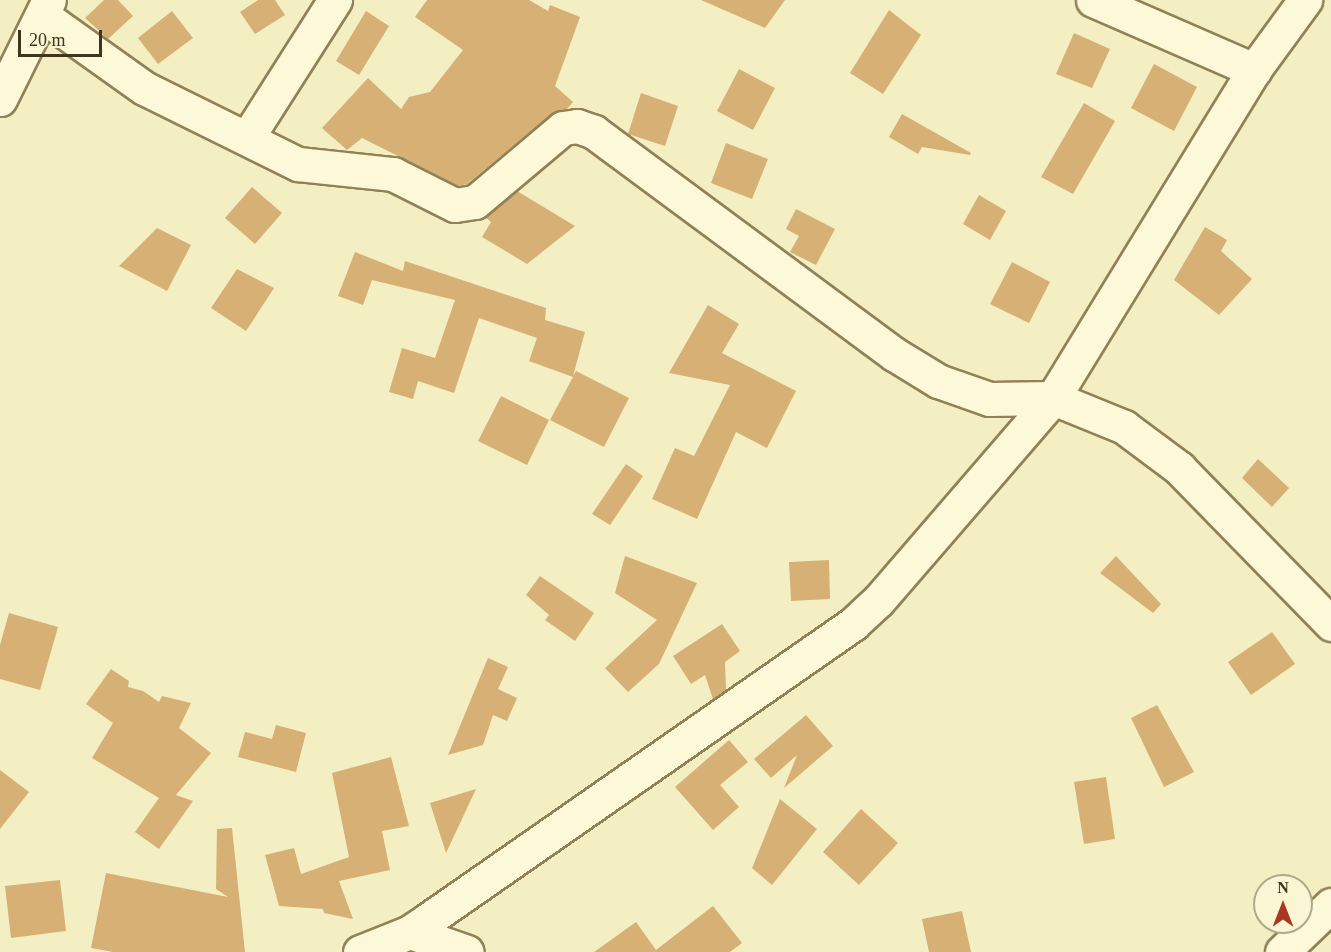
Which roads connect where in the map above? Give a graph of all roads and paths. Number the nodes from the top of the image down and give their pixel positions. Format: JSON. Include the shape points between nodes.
{"nodes":[{"id":1,"x":335,"y":0,"type":"edge"},
{"id":2,"x":1093,"y":0,"type":"edge"},
{"id":3,"x":1305,"y":0,"type":"edge"},
{"id":4,"x":46,"y":8,"type":"edge"},
{"id":5,"x":1254,"y":70,"type":"junction"},
{"id":6,"x":0,"y":99,"type":"edge"},
{"id":7,"x":247,"y":138,"type":"junction"},
{"id":8,"x":1053,"y":398,"type":"junction"},
{"id":9,"x":1331,"y":624,"type":"edge"},
{"id":10,"x":1331,"y":905,"type":"edge"},
{"id":11,"x":410,"y":932,"type":"junction"},
{"id":12,"x":360,"y":952,"type":"edge"},
{"id":13,"x":467,"y":952,"type":"edge"},
{"id":14,"x":1282,"y":952,"type":"edge"}],
"edges":[{"from":1,"to":7,"type":"street"},
{"from":2,"to":5,"type":"street"},
{"from":3,"to":5,"type":"street"},
{"from":4,"to":6,"type":"street"},
{"from":4,"to":7,"type":"street","via":[[144,88]]},
{"from":5,"to":8,"type":"street"},
{"from":7,"to":8,"type":"street","via":[[313,168],[393,174],[461,206],[475,202],[563,128],[577,126],[594,132],[894,354],[938,381],[989,399]]},
{"from":8,"to":9,"type":"street","via":[[1124,427],[1179,468]]},
{"from":8,"to":11,"type":"street","via":[[909,570],[853,624]]},
{"from":10,"to":14,"type":"street"},
{"from":11,"to":12,"type":"street"},
{"from":11,"to":13,"type":"street"}]}
